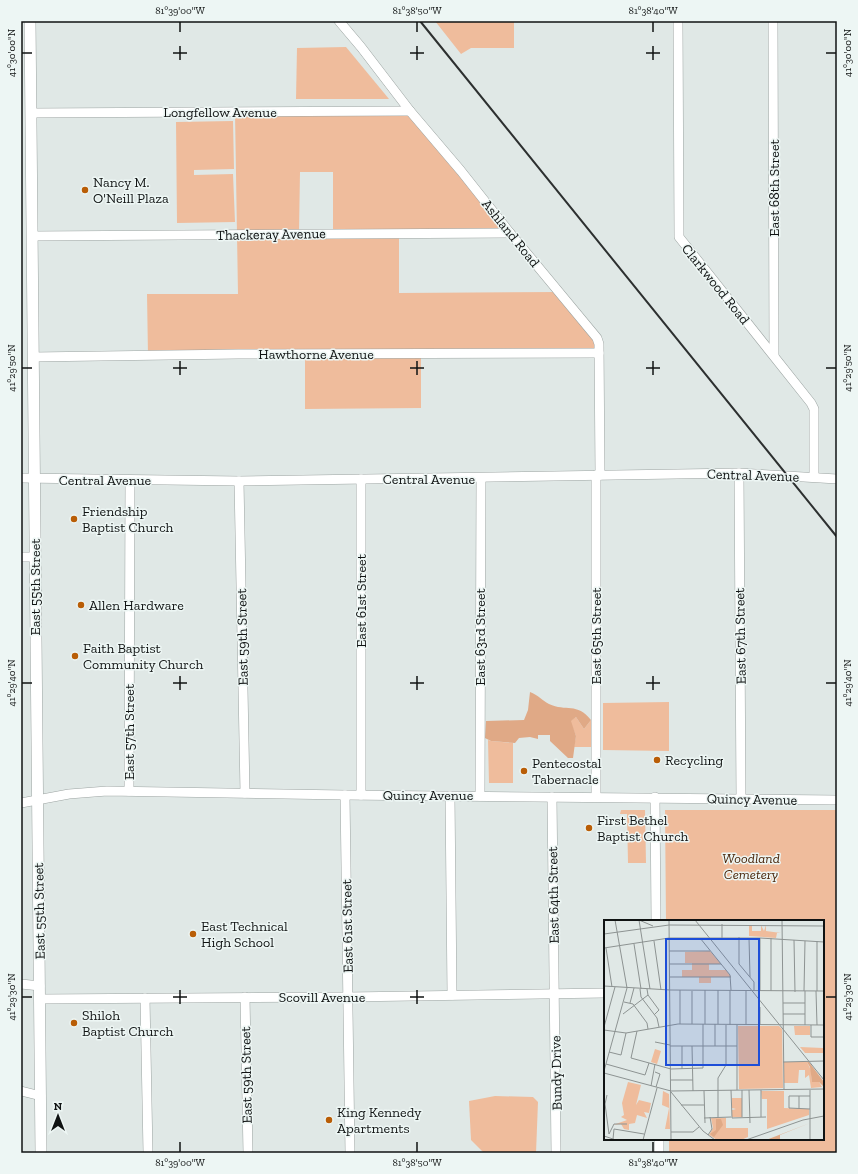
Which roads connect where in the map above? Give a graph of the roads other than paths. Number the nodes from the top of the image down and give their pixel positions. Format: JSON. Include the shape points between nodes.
{"nodes":[{"id":1,"x":30,"y":21,"type":"edge"},
{"id":2,"x":339,"y":21,"type":"edge"},
{"id":3,"x":678,"y":21,"type":"edge"},
{"id":4,"x":773,"y":21,"type":"edge"},
{"id":5,"x":410,"y":111,"type":"junction"},
{"id":6,"x":31,"y":113,"type":"junction"},
{"id":7,"x":510,"y":233,"type":"junction"},
{"id":8,"x":32,"y":236,"type":"junction"},
{"id":9,"x":599,"y":353,"type":"junction"},
{"id":10,"x":774,"y":355,"type":"junction"},
{"id":11,"x":33,"y":357,"type":"junction"},
{"id":12,"x":738,"y":474,"type":"junction"},
{"id":13,"x":598,"y":475,"type":"junction"},
{"id":14,"x":814,"y":477,"type":"junction"},
{"id":15,"x":21,"y":478,"type":"edge"},
{"id":16,"x":481,"y":478,"type":"junction"},
{"id":17,"x":34,"y":479,"type":"junction"},
{"id":18,"x":361,"y":479,"type":"junction"},
{"id":19,"x":837,"y":479,"type":"edge"},
{"id":20,"x":130,"y":480,"type":"junction"},
{"id":21,"x":239,"y":481,"type":"junction"},
{"id":22,"x":21,"y":557,"type":"edge"},
{"id":23,"x":35,"y":557,"type":"junction"},
{"id":24,"x":129,"y":791,"type":"junction"},
{"id":25,"x":245,"y":793,"type":"junction"},
{"id":26,"x":345,"y":795,"type":"junction"},
{"id":27,"x":361,"y":795,"type":"junction"},
{"id":28,"x":450,"y":796,"type":"junction"},
{"id":29,"x":480,"y":796,"type":"junction"},
{"id":30,"x":552,"y":796,"type":"junction"},
{"id":31,"x":596,"y":797,"type":"junction"},
{"id":32,"x":655,"y":797,"type":"junction"},
{"id":33,"x":741,"y":799,"type":"junction"},
{"id":34,"x":38,"y":800,"type":"junction"},
{"id":35,"x":837,"y":800,"type":"edge"},
{"id":36,"x":21,"y":803,"type":"edge"},
{"id":37,"x":656,"y":920,"type":"edge"},
{"id":38,"x":21,"y":984,"type":"edge"},
{"id":39,"x":40,"y":986,"type":"junction"},
{"id":40,"x":604,"y":993,"type":"edge"},
{"id":41,"x":555,"y":994,"type":"junction"},
{"id":42,"x":452,"y":995,"type":"junction"},
{"id":43,"x":245,"y":997,"type":"junction"},
{"id":44,"x":348,"y":997,"type":"junction"},
{"id":45,"x":145,"y":998,"type":"junction"},
{"id":46,"x":40,"y":999,"type":"junction"},
{"id":47,"x":21,"y":1091,"type":"edge"},
{"id":48,"x":41,"y":1096,"type":"junction"},
{"id":49,"x":659,"y":1140,"type":"edge"},
{"id":50,"x":41,"y":1153,"type":"edge"},
{"id":51,"x":148,"y":1153,"type":"edge"},
{"id":52,"x":248,"y":1153,"type":"edge"},
{"id":53,"x":350,"y":1153,"type":"edge"},
{"id":54,"x":556,"y":1153,"type":"edge"},
{"id":55,"x":659,"y":1153,"type":"edge"}],
"edges":[{"from":1,"to":6,"type":"main road","name":"East 55th Street"},
{"from":2,"to":5,"type":"street","name":"Ashland Road"},
{"from":3,"to":10,"type":"street","name":"Clarkwood Road","via":[[679,237]]},
{"from":4,"to":10,"type":"street","name":"East 68th Street"},
{"from":5,"to":6,"type":"street","name":"Longfellow Avenue"},
{"from":5,"to":7,"type":"street","name":"Ashland Road"},
{"from":6,"to":8,"type":"main road","name":"East 55th Street"},
{"from":7,"to":8,"type":"street","name":"Thackeray Avenue"},
{"from":7,"to":9,"type":"street","name":"Ashland Road","via":[[596,338]]},
{"from":8,"to":11,"type":"main road","name":"East 55th Street"},
{"from":9,"to":11,"type":"street","name":"Hawthorne Avenue"},
{"from":9,"to":13,"type":"street","name":"Ashland Road"},
{"from":10,"to":14,"type":"street","name":"Clarkwood Road","via":[[814,409]]},
{"from":11,"to":17,"type":"main road","name":"East 55th Street"},
{"from":12,"to":13,"type":"street","name":"Central Avenue"},
{"from":12,"to":14,"type":"street","name":"Central Avenue"},
{"from":12,"to":33,"type":"street","name":"East 67th Street"},
{"from":13,"to":16,"type":"street","name":"Central Avenue"},
{"from":13,"to":31,"type":"street","name":"East 65th Street"},
{"from":14,"to":19,"type":"street","name":"Central Avenue"},
{"from":15,"to":17,"type":"street","name":"Central Avenue"},
{"from":16,"to":18,"type":"street","name":"Central Avenue"},
{"from":16,"to":29,"type":"street","name":"East 63rd Street"},
{"from":17,"to":20,"type":"street","name":"Central Avenue"},
{"from":17,"to":23,"type":"main road","name":"East 55th Street"},
{"from":18,"to":21,"type":"street","name":"Central Avenue"},
{"from":18,"to":27,"type":"street","name":"East 61st Street"},
{"from":20,"to":21,"type":"street","name":"Central Avenue"},
{"from":20,"to":24,"type":"street","name":"East 57th Street"},
{"from":21,"to":25,"type":"street","name":"East 59th Street"},
{"from":22,"to":23,"type":"street"},
{"from":23,"to":34,"type":"main road","name":"East 55th Street"},
{"from":24,"to":25,"type":"street","name":"Quincy Avenue"},
{"from":24,"to":34,"type":"street","name":"Quincy Avenue","via":[[88,791]]},
{"from":25,"to":26,"type":"street","name":"Quincy Avenue"},
{"from":26,"to":27,"type":"street","name":"Quincy Avenue"},
{"from":26,"to":44,"type":"street","name":"East 61st Street"},
{"from":27,"to":28,"type":"street","name":"Quincy Avenue"},
{"from":28,"to":29,"type":"street","name":"Quincy Avenue"},
{"from":28,"to":42,"type":"street"},
{"from":29,"to":30,"type":"street","name":"Quincy Avenue"},
{"from":30,"to":31,"type":"street","name":"Quincy Avenue"},
{"from":30,"to":41,"type":"street","name":"East 64th Street"},
{"from":31,"to":32,"type":"street","name":"Quincy Avenue"},
{"from":32,"to":33,"type":"street","name":"Quincy Avenue"},
{"from":32,"to":37,"type":"street"},
{"from":33,"to":35,"type":"street","name":"Quincy Avenue"},
{"from":34,"to":36,"type":"street","name":"Quincy Avenue"},
{"from":34,"to":39,"type":"main road","name":"East 55th Street"},
{"from":38,"to":39,"type":"street"},
{"from":39,"to":46,"type":"main road","name":"East 55th Street"},
{"from":40,"to":41,"type":"street","name":"Scovill Avenue"},
{"from":41,"to":42,"type":"street","name":"Scovill Avenue"},
{"from":41,"to":54,"type":"street","name":"Bundy Drive"},
{"from":42,"to":44,"type":"street","name":"Scovill Avenue"},
{"from":43,"to":44,"type":"street","name":"Scovill Avenue"},
{"from":43,"to":45,"type":"street","name":"Scovill Avenue"},
{"from":43,"to":52,"type":"street","name":"East 59th Street"},
{"from":44,"to":53,"type":"street","name":"East 61st Street"},
{"from":45,"to":46,"type":"street","name":"Scovill Avenue"},
{"from":45,"to":51,"type":"street"},
{"from":46,"to":48,"type":"main road","name":"East 55th Street"},
{"from":47,"to":48,"type":"street"},
{"from":48,"to":50,"type":"main road","name":"East 55th Street"},
{"from":49,"to":55,"type":"street"}]}
